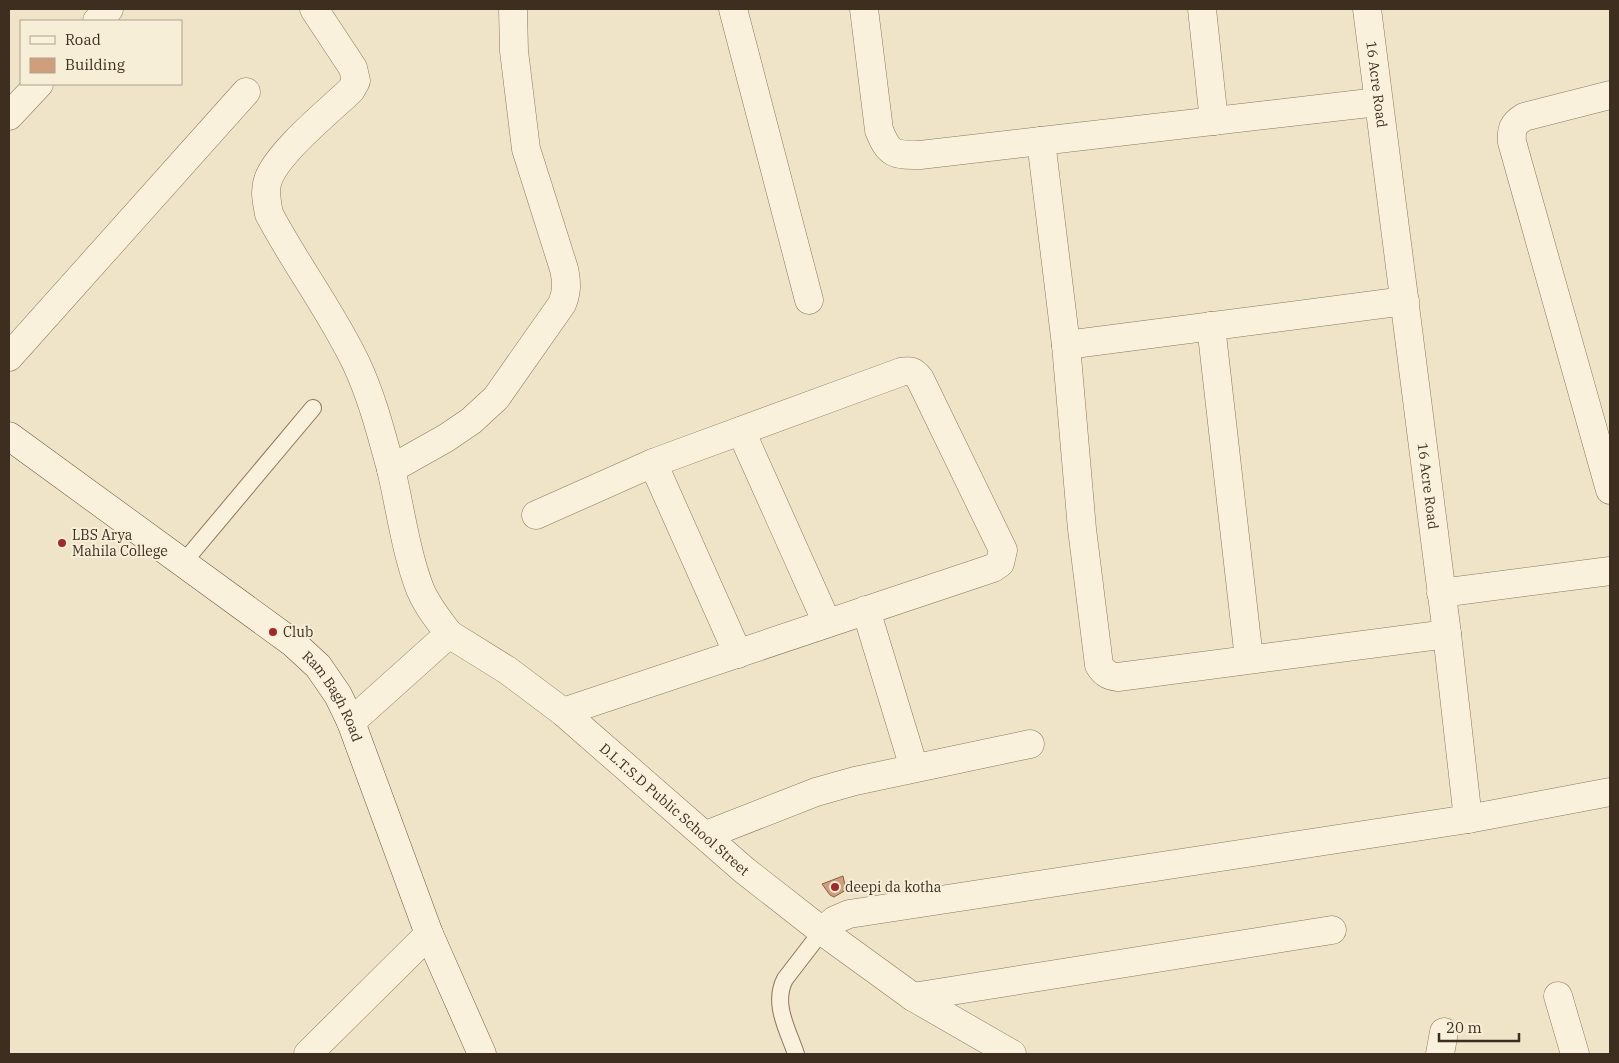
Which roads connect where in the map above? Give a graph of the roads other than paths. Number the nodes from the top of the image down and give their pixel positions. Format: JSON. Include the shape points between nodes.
{"nodes":[{"id":1,"x":109,"y":9,"type":"edge"},
{"id":2,"x":314,"y":9,"type":"edge"},
{"id":3,"x":513,"y":9,"type":"edge"},
{"id":4,"x":734,"y":9,"type":"edge"},
{"id":5,"x":864,"y":9,"type":"edge"},
{"id":6,"x":1202,"y":9,"type":"edge"},
{"id":7,"x":1367,"y":9,"type":"edge"},
{"id":8,"x":98,"y":20,"type":"edge"},
{"id":9,"x":38,"y":85,"type":"edge"},
{"id":10,"x":246,"y":92,"type":"dead end"},
{"id":11,"x":1610,"y":94,"type":"edge"},
{"id":12,"x":1378,"y":102,"type":"junction"},
{"id":13,"x":9,"y":116,"type":"edge"},
{"id":14,"x":1214,"y":121,"type":"junction"},
{"id":15,"x":1041,"y":142,"type":"junction"},
{"id":16,"x":809,"y":300,"type":"dead end"},
{"id":17,"x":1405,"y":301,"type":"junction"},
{"id":18,"x":1212,"y":326,"type":"junction"},
{"id":19,"x":1066,"y":345,"type":"junction"},
{"id":20,"x":9,"y":357,"type":"edge"},
{"id":21,"x":313,"y":408,"type":"dead end"},
{"id":22,"x":741,"y":431,"type":"junction"},
{"id":23,"x":9,"y":436,"type":"edge"},
{"id":24,"x":654,"y":463,"type":"junction"},
{"id":25,"x":391,"y":469,"type":"junction"},
{"id":26,"x":1610,"y":490,"type":"edge"},
{"id":27,"x":536,"y":516,"type":"dead end"},
{"id":28,"x":183,"y":563,"type":"junction"},
{"id":29,"x":1610,"y":571,"type":"edge"},
{"id":30,"x":1441,"y":593,"type":"junction"},
{"id":31,"x":866,"y":610,"type":"junction"},
{"id":32,"x":827,"y":623,"type":"junction"},
{"id":33,"x":449,"y":634,"type":"junction"},
{"id":34,"x":1446,"y":634,"type":"junction"},
{"id":35,"x":738,"y":654,"type":"junction"},
{"id":36,"x":1249,"y":659,"type":"junction"},
{"id":37,"x":563,"y":712,"type":"junction"},
{"id":38,"x":351,"y":722,"type":"junction"},
{"id":39,"x":1030,"y":744,"type":"dead end"},
{"id":40,"x":914,"y":768,"type":"junction"},
{"id":41,"x":1610,"y":792,"type":"edge"},
{"id":42,"x":1468,"y":820,"type":"junction"},
{"id":43,"x":706,"y":835,"type":"junction"},
{"id":44,"x":1332,"y":930,"type":"dead end"},
{"id":45,"x":822,"y":931,"type":"junction"},
{"id":46,"x":429,"y":934,"type":"junction"},
{"id":47,"x":913,"y":996,"type":"junction"},
{"id":48,"x":1558,"y":996,"type":"dead end"},
{"id":49,"x":308,"y":1054,"type":"edge"},
{"id":50,"x":482,"y":1054,"type":"edge"},
{"id":51,"x":796,"y":1054,"type":"edge"},
{"id":52,"x":1012,"y":1054,"type":"edge"},
{"id":53,"x":1576,"y":1054,"type":"edge"}],
"edges":[{"from":1,"to":8,"type":"street"},
{"from":2,"to":25,"type":"street","name":"D.L.T.S.D Public School Street","via":[[353,68],[356,81],[351,90],[274,166],[266,195],[269,214],[356,364],[370,397]]},
{"from":3,"to":25,"type":"street","via":[[514,51],[526,149],[567,279],[566,292],[562,304],[496,398],[446,438]]},
{"from":4,"to":16,"type":"street"},
{"from":5,"to":15,"type":"street","via":[[879,130],[886,146],[900,155],[920,155]]},
{"from":6,"to":14,"type":"street"},
{"from":7,"to":12,"type":"street","name":"16 Acre Road"},
{"from":9,"to":13,"type":"street"},
{"from":10,"to":20,"type":"street"},
{"from":11,"to":26,"type":"street","via":[[1524,117],[1511,130]]},
{"from":12,"to":14,"type":"street"},
{"from":12,"to":17,"type":"street","name":"16 Acre Road"},
{"from":14,"to":15,"type":"street"},
{"from":15,"to":19,"type":"street"},
{"from":17,"to":18,"type":"street"},
{"from":17,"to":30,"type":"street","name":"16 Acre Road"},
{"from":18,"to":19,"type":"street"},
{"from":18,"to":36,"type":"street"},
{"from":19,"to":36,"type":"street","via":[[1082,529],[1099,665],[1103,672],[1118,677]]},
{"from":21,"to":28,"type":"lane"},
{"from":22,"to":24,"type":"street"},
{"from":22,"to":31,"type":"street","via":[[901,372],[916,373],[1000,543],[1003,557],[992,568]]},
{"from":22,"to":32,"type":"street"},
{"from":23,"to":28,"type":"street","name":"Ram Bagh Road"},
{"from":24,"to":27,"type":"street"},
{"from":24,"to":35,"type":"street"},
{"from":25,"to":33,"type":"street","name":"D.L.T.S.D Public School Street","via":[[420,588],[432,613]]},
{"from":28,"to":38,"type":"street","name":"Ram Bagh Road","via":[[293,643],[318,666],[338,695]]},
{"from":29,"to":30,"type":"street"},
{"from":30,"to":34,"type":"street","name":"16 Acre Road"},
{"from":31,"to":32,"type":"street"},
{"from":31,"to":40,"type":"street"},
{"from":32,"to":35,"type":"street"},
{"from":33,"to":37,"type":"street","name":"D.L.T.S.D Public School Street"},
{"from":33,"to":38,"type":"street"},
{"from":34,"to":36,"type":"street"},
{"from":34,"to":42,"type":"street","name":"16 Acre Road"},
{"from":35,"to":37,"type":"street"},
{"from":37,"to":43,"type":"street","name":"D.L.T.S.D Public School Street"},
{"from":38,"to":46,"type":"street","name":"Ram Bagh Road"},
{"from":39,"to":40,"type":"street"},
{"from":40,"to":43,"type":"street","via":[[816,792]]},
{"from":41,"to":42,"type":"street"},
{"from":42,"to":45,"type":"street","via":[[849,914]]},
{"from":43,"to":45,"type":"street","name":"D.L.T.S.D Public School Street","via":[[744,870]]},
{"from":44,"to":47,"type":"street"},
{"from":45,"to":47,"type":"street","name":"D.L.T.S.D Public School Street"},
{"from":45,"to":51,"type":"lane","via":[[781,988],[780,1009]]},
{"from":46,"to":49,"type":"street"},
{"from":46,"to":50,"type":"street","name":"Ram Bagh Road"},
{"from":47,"to":52,"type":"street","name":"D.L.T.S.D Public School Street"},
{"from":48,"to":53,"type":"street"}]}
